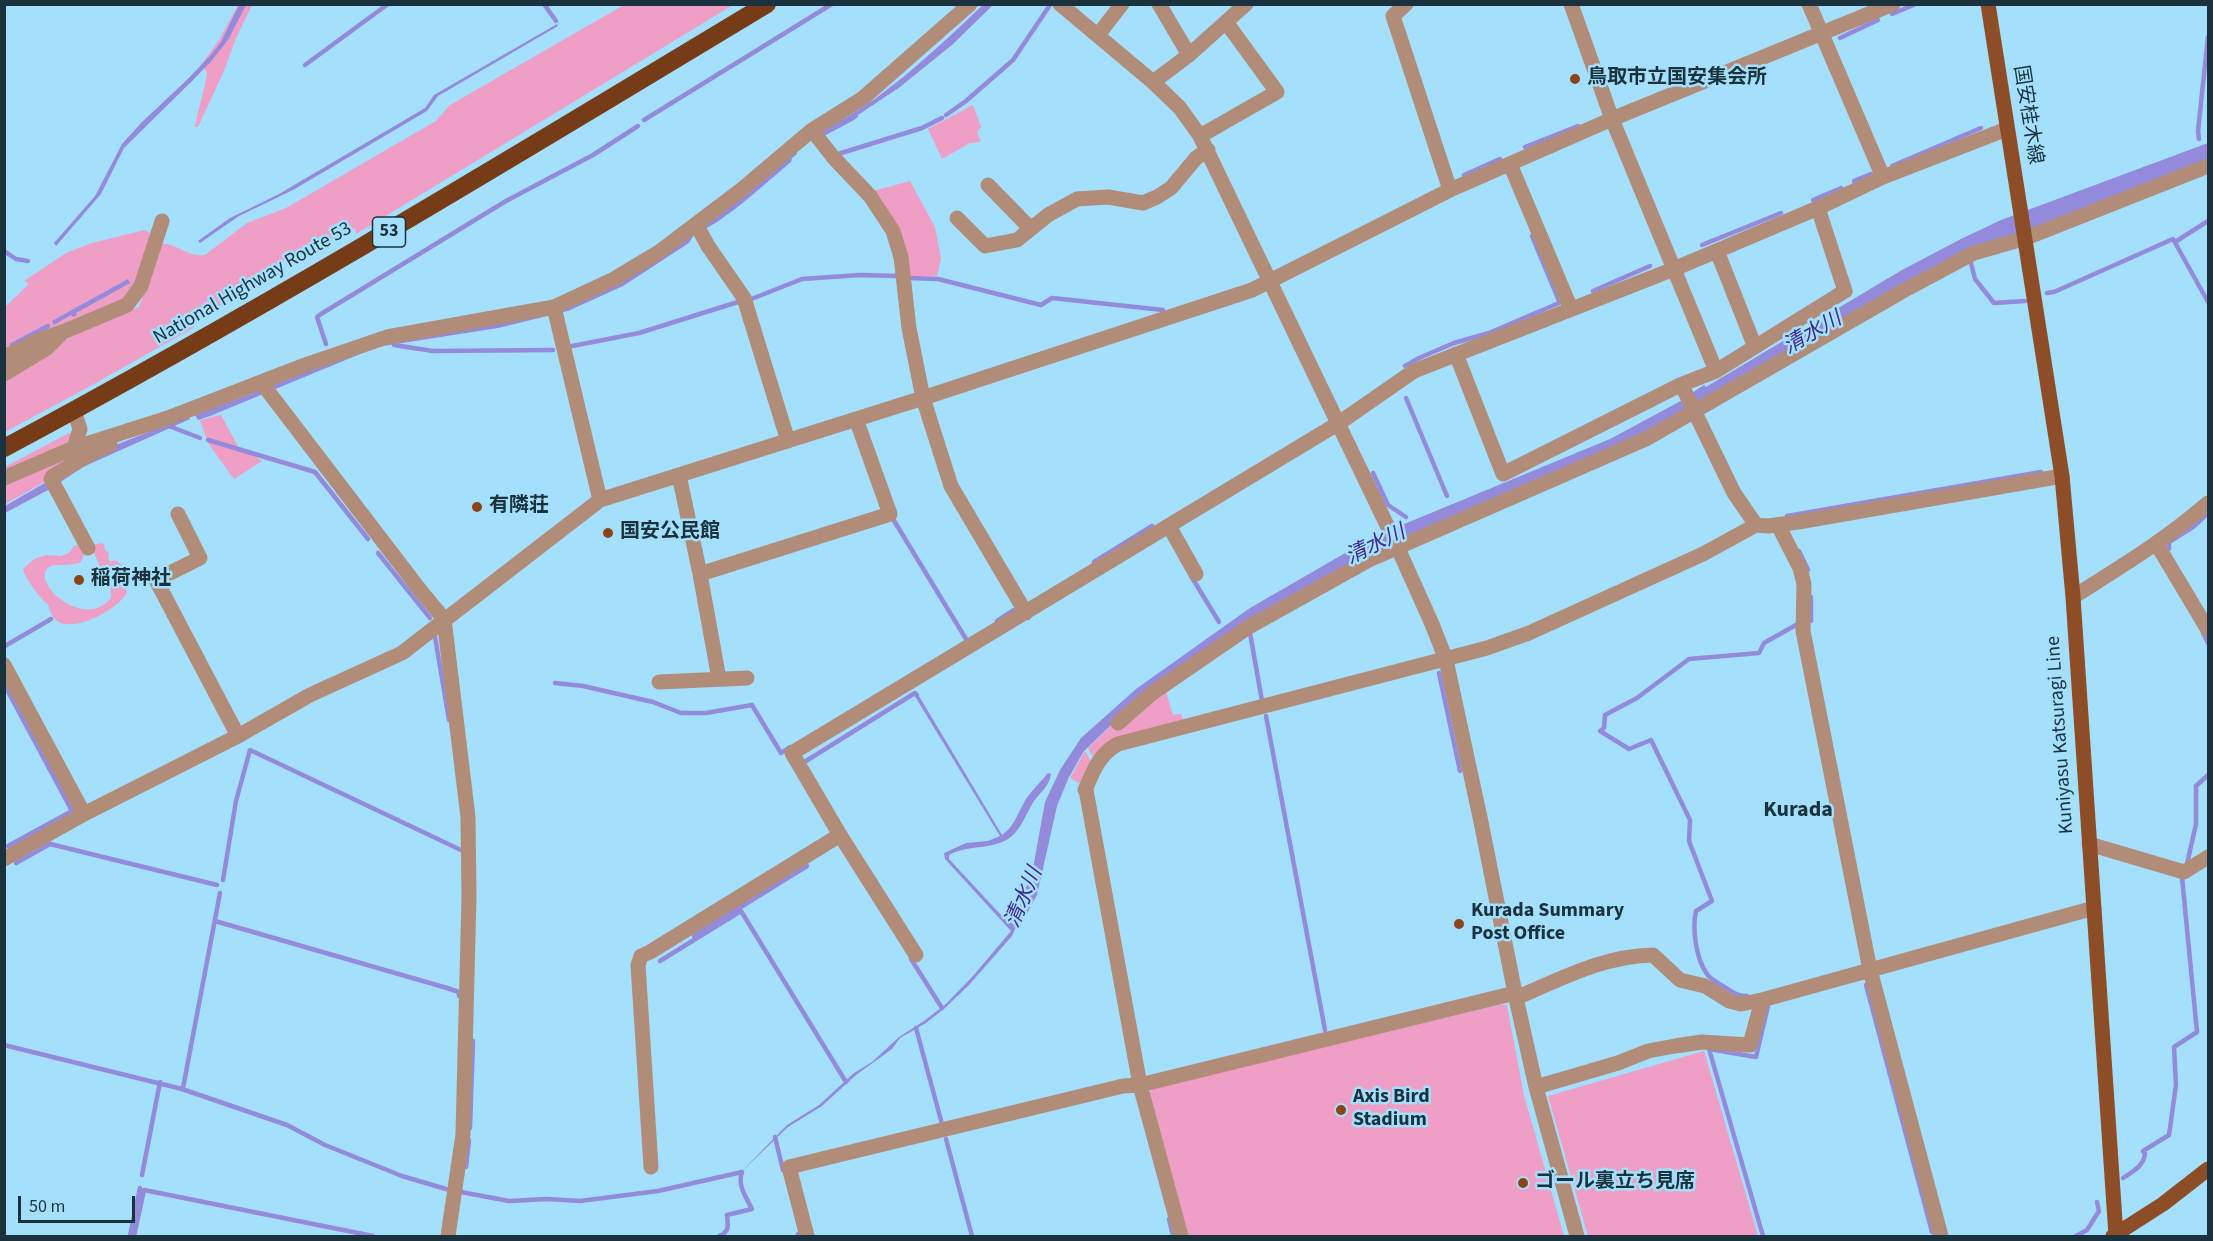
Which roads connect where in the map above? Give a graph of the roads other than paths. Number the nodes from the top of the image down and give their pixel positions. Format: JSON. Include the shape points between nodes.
{"nodes":[{"id":1,"x":766,"y":4,"type":"edge"},
{"id":2,"x":970,"y":4,"type":"edge"},
{"id":3,"x":1060,"y":4,"type":"edge"},
{"id":4,"x":1122,"y":4,"type":"edge"},
{"id":5,"x":1159,"y":4,"type":"edge"},
{"id":6,"x":1246,"y":4,"type":"edge"},
{"id":7,"x":1406,"y":4,"type":"edge"},
{"id":8,"x":1571,"y":4,"type":"edge"},
{"id":9,"x":1809,"y":4,"type":"edge"},
{"id":10,"x":1893,"y":4,"type":"edge"},
{"id":11,"x":1988,"y":4,"type":"edge"},
{"id":12,"x":1226,"y":22,"type":"junction"},
{"id":13,"x":1822,"y":35,"type":"junction"},
{"id":14,"x":1098,"y":36,"type":"junction"},
{"id":15,"x":1189,"y":55,"type":"junction"},
{"id":16,"x":1153,"y":82,"type":"junction"},
{"id":17,"x":1612,"y":119,"type":"junction"},
{"id":18,"x":2007,"y":129,"type":"junction"},
{"id":19,"x":812,"y":130,"type":"junction"},
{"id":20,"x":1200,"y":136,"type":"junction"},
{"id":21,"x":1208,"y":150,"type":"junction"},
{"id":22,"x":1510,"y":164,"type":"junction"},
{"id":23,"x":2208,"y":166,"type":"edge"},
{"id":24,"x":1883,"y":177,"type":"junction"},
{"id":25,"x":988,"y":184,"type":"dead end"},
{"id":26,"x":1449,"y":190,"type":"junction"},
{"id":27,"x":1818,"y":208,"type":"junction"},
{"id":28,"x":957,"y":218,"type":"dead end"},
{"id":29,"x":162,"y":222,"type":"dead end"},
{"id":30,"x":696,"y":224,"type":"junction"},
{"id":31,"x":1031,"y":229,"type":"junction"},
{"id":32,"x":2026,"y":235,"type":"junction"},
{"id":33,"x":1717,"y":251,"type":"junction"},
{"id":34,"x":1674,"y":269,"type":"junction"},
{"id":35,"x":1270,"y":280,"type":"junction"},
{"id":36,"x":554,"y":307,"type":"junction"},
{"id":37,"x":1571,"y":309,"type":"junction"},
{"id":38,"x":63,"y":332,"type":"junction"},
{"id":39,"x":1755,"y":347,"type":"junction"},
{"id":40,"x":1456,"y":354,"type":"junction"},
{"id":41,"x":4,"y":357,"type":"edge"},
{"id":42,"x":1716,"y":371,"type":"junction"},
{"id":43,"x":4,"y":374,"type":"edge"},
{"id":44,"x":261,"y":382,"type":"junction"},
{"id":45,"x":1680,"y":385,"type":"junction"},
{"id":46,"x":923,"y":398,"type":"junction"},
{"id":47,"x":74,"y":411,"type":"junction"},
{"id":48,"x":1695,"y":412,"type":"junction"},
{"id":49,"x":856,"y":419,"type":"junction"},
{"id":50,"x":154,"y":423,"type":"junction"},
{"id":51,"x":1339,"y":423,"type":"junction"},
{"id":52,"x":788,"y":441,"type":"junction"},
{"id":53,"x":4,"y":448,"type":"edge"},
{"id":54,"x":74,"y":448,"type":"junction"},
{"id":55,"x":679,"y":475,"type":"junction"},
{"id":56,"x":2062,"y":476,"type":"junction"},
{"id":57,"x":4,"y":478,"type":"edge"},
{"id":58,"x":600,"y":500,"type":"junction"},
{"id":59,"x":2208,"y":503,"type":"edge"},
{"id":60,"x":178,"y":514,"type":"dead end"},
{"id":61,"x":1756,"y":525,"type":"junction"},
{"id":62,"x":1778,"y":525,"type":"junction"},
{"id":63,"x":1169,"y":526,"type":"junction"},
{"id":64,"x":2156,"y":543,"type":"junction"},
{"id":65,"x":1397,"y":546,"type":"junction"},
{"id":66,"x":88,"y":548,"type":"dead end"},
{"id":67,"x":1196,"y":573,"type":"dead end"},
{"id":68,"x":700,"y":574,"type":"junction"},
{"id":69,"x":2073,"y":597,"type":"junction"},
{"id":70,"x":1026,"y":613,"type":"junction"},
{"id":71,"x":444,"y":619,"type":"junction"},
{"id":72,"x":2208,"y":630,"type":"edge"},
{"id":73,"x":1446,"y":660,"type":"junction"},
{"id":74,"x":4,"y":665,"type":"edge"},
{"id":75,"x":747,"y":678,"type":"dead end"},
{"id":76,"x":719,"y":679,"type":"junction"},
{"id":77,"x":660,"y":682,"type":"dead end"},
{"id":78,"x":1118,"y":723,"type":"dead end"},
{"id":79,"x":237,"y":736,"type":"junction"},
{"id":80,"x":84,"y":814,"type":"junction"},
{"id":81,"x":840,"y":835,"type":"junction"},
{"id":82,"x":2090,"y":844,"type":"junction"},
{"id":83,"x":2208,"y":857,"type":"edge"},
{"id":84,"x":5,"y":863,"type":"edge"},
{"id":85,"x":2094,"y":908,"type":"junction"},
{"id":86,"x":916,"y":955,"type":"dead end"},
{"id":87,"x":1870,"y":970,"type":"junction"},
{"id":88,"x":1515,"y":996,"type":"junction"},
{"id":89,"x":1762,"y":1000,"type":"junction"},
{"id":90,"x":1140,"y":1085,"type":"junction"},
{"id":91,"x":1536,"y":1087,"type":"junction"},
{"id":92,"x":651,"y":1167,"type":"dead end"},
{"id":93,"x":2208,"y":1169,"type":"edge"},
{"id":94,"x":448,"y":1236,"type":"edge"},
{"id":95,"x":807,"y":1236,"type":"edge"},
{"id":96,"x":1181,"y":1236,"type":"edge"},
{"id":97,"x":1577,"y":1236,"type":"edge"},
{"id":98,"x":1941,"y":1236,"type":"edge"},
{"id":99,"x":2115,"y":1236,"type":"edge"}],
"edges":[{"from":1,"to":47,"type":"highway","name":"National Highway Route 53","number":"53","via":[[368,244]]},
{"from":2,"to":19,"type":"street","via":[[863,98]]},
{"from":3,"to":14,"type":"street"},
{"from":4,"to":14,"type":"street"},
{"from":5,"to":15,"type":"street"},
{"from":6,"to":12,"type":"street"},
{"from":7,"to":26,"type":"street","via":[[1393,16]]},
{"from":8,"to":17,"type":"street"},
{"from":9,"to":13,"type":"street"},
{"from":10,"to":13,"type":"street"},
{"from":11,"to":18,"type":"main road","name":"国安桂木線"},
{"from":12,"to":15,"type":"street"},
{"from":12,"to":20,"type":"street","via":[[1277,92]]},
{"from":13,"to":17,"type":"street"},
{"from":13,"to":24,"type":"street"},
{"from":14,"to":16,"type":"street"},
{"from":15,"to":16,"type":"street"},
{"from":16,"to":20,"type":"street","via":[[1180,108]]},
{"from":17,"to":22,"type":"street"},
{"from":17,"to":34,"type":"street"},
{"from":18,"to":24,"type":"street"},
{"from":18,"to":32,"type":"main road","name":"国安桂木線"},
{"from":19,"to":30,"type":"street"},
{"from":19,"to":46,"type":"street","via":[[870,196],[893,231],[901,256],[909,328]]},
{"from":20,"to":21,"type":"street"},
{"from":21,"to":31,"type":"street","via":[[1157,197],[1143,203],[1108,196],[1077,199]]},
{"from":21,"to":35,"type":"street"},
{"from":22,"to":26,"type":"street"},
{"from":22,"to":37,"type":"street"},
{"from":23,"to":32,"type":"street"},
{"from":24,"to":27,"type":"street"},
{"from":25,"to":31,"type":"street"},
{"from":26,"to":35,"type":"street"},
{"from":27,"to":33,"type":"street"},
{"from":27,"to":39,"type":"street","via":[[1845,291]]},
{"from":28,"to":31,"type":"street","via":[[985,246],[1017,240]]},
{"from":29,"to":38,"type":"street","via":[[141,286],[127,305]]},
{"from":30,"to":36,"type":"street","via":[[614,279]]},
{"from":30,"to":52,"type":"street","via":[[744,298]]},
{"from":32,"to":48,"type":"street","via":[[1953,264]]},
{"from":32,"to":56,"type":"main road","name":"Kuniyasu Katsuragi Line"},
{"from":33,"to":34,"type":"street"},
{"from":33,"to":39,"type":"street"},
{"from":34,"to":37,"type":"street"},
{"from":34,"to":42,"type":"street"},
{"from":35,"to":46,"type":"street","via":[[1252,290]]},
{"from":35,"to":51,"type":"street"},
{"from":36,"to":44,"type":"street","via":[[387,337]]},
{"from":36,"to":58,"type":"street"},
{"from":37,"to":40,"type":"street"},
{"from":38,"to":41,"type":"street"},
{"from":38,"to":43,"type":"street","via":[[47,348]]},
{"from":39,"to":42,"type":"street"},
{"from":40,"to":45,"type":"street","via":[[1503,474]]},
{"from":40,"to":51,"type":"street","via":[[1414,371]]},
{"from":42,"to":45,"type":"street"},
{"from":44,"to":50,"type":"street"},
{"from":44,"to":71,"type":"street"},
{"from":45,"to":48,"type":"street"},
{"from":46,"to":49,"type":"street"},
{"from":46,"to":70,"type":"street","via":[[951,486]]},
{"from":47,"to":53,"type":"highway","name":"National Highway Route 53","number":"53"},
{"from":47,"to":54,"type":"street","via":[[80,429]]},
{"from":48,"to":61,"type":"street","via":[[1734,492]]},
{"from":48,"to":65,"type":"street","via":[[1646,439]]},
{"from":49,"to":52,"type":"street"},
{"from":49,"to":68,"type":"street","via":[[890,514]]},
{"from":50,"to":54,"type":"street"},
{"from":50,"to":66,"type":"street","via":[[140,434],[96,451],[51,479]]},
{"from":51,"to":63,"type":"street"},
{"from":51,"to":65,"type":"street"},
{"from":52,"to":55,"type":"street"},
{"from":54,"to":57,"type":"street"},
{"from":55,"to":58,"type":"street"},
{"from":55,"to":68,"type":"street"},
{"from":56,"to":62,"type":"street"},
{"from":56,"to":69,"type":"main road","name":"Kuniyasu Katsuragi Line"},
{"from":58,"to":71,"type":"street"},
{"from":59,"to":64,"type":"street"},
{"from":60,"to":79,"type":"street","via":[[200,558],[156,580]]},
{"from":61,"to":62,"type":"street"},
{"from":61,"to":73,"type":"street","via":[[1703,554],[1529,633]]},
{"from":62,"to":87,"type":"street","via":[[1804,584],[1803,631]]},
{"from":63,"to":67,"type":"street"},
{"from":63,"to":70,"type":"street"},
{"from":64,"to":69,"type":"street"},
{"from":64,"to":72,"type":"street"},
{"from":65,"to":73,"type":"street"},
{"from":65,"to":78,"type":"street","via":[[1247,628],[1151,694]]},
{"from":68,"to":76,"type":"street"},
{"from":69,"to":82,"type":"main road","name":"Kuniyasu Katsuragi Line"},
{"from":70,"to":81,"type":"street","via":[[792,753]]},
{"from":71,"to":79,"type":"street","via":[[402,652],[310,694]]},
{"from":71,"to":94,"type":"street","via":[[468,816],[469,874],[463,1134]]},
{"from":73,"to":88,"type":"street"},
{"from":73,"to":90,"type":"street","via":[[1118,744],[1101,756],[1085,790]]},
{"from":74,"to":80,"type":"street"},
{"from":75,"to":76,"type":"street"},
{"from":76,"to":77,"type":"street"},
{"from":79,"to":80,"type":"street"},
{"from":80,"to":84,"type":"street"},
{"from":81,"to":86,"type":"street"},
{"from":81,"to":92,"type":"street","via":[[641,956],[638,965]]},
{"from":82,"to":83,"type":"street","via":[[2184,872]]},
{"from":82,"to":85,"type":"main road","name":"Kuniyasu Katsuragi Line"},
{"from":85,"to":87,"type":"street"},
{"from":85,"to":99,"type":"main road","name":"Kuniyasu Katsuragi Line"},
{"from":87,"to":89,"type":"street"},
{"from":87,"to":98,"type":"street"},
{"from":88,"to":89,"type":"street","via":[[1593,965],[1653,955],[1680,980],[1704,986],[1729,1001],[1741,1004]]},
{"from":88,"to":90,"type":"street"},
{"from":88,"to":91,"type":"street"},
{"from":89,"to":91,"type":"street","via":[[1750,1045],[1702,1042],[1675,1046]]},
{"from":90,"to":95,"type":"street","via":[[789,1167]]},
{"from":90,"to":96,"type":"street"},
{"from":91,"to":97,"type":"street"},
{"from":93,"to":99,"type":"main road"}]}
